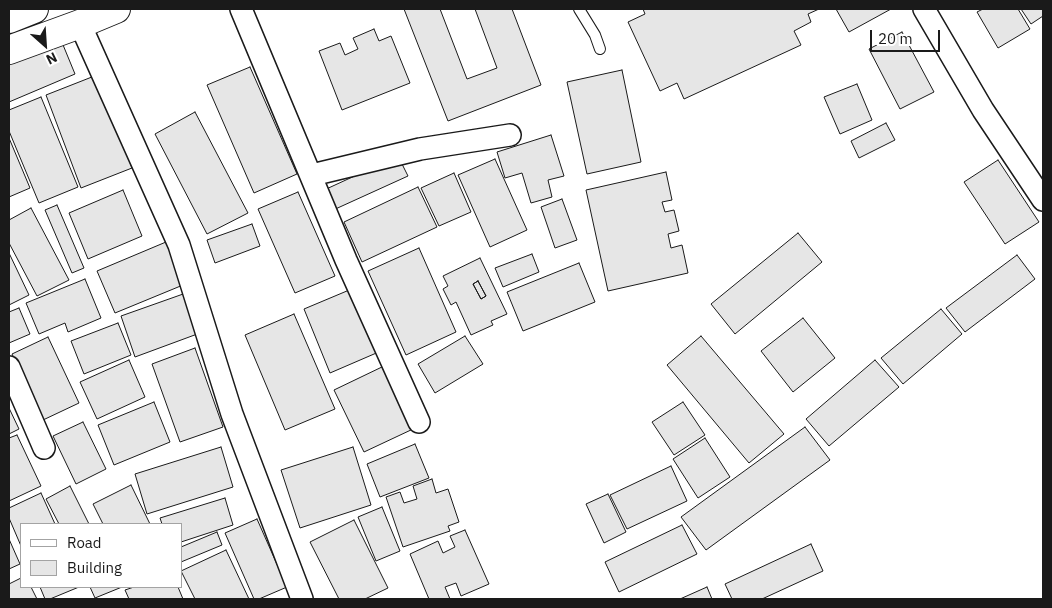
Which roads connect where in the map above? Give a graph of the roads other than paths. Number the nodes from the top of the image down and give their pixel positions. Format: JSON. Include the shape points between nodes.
{"nodes":[{"id":1,"x":34,"y":9,"type":"edge"},
{"id":2,"x":116,"y":9,"type":"edge"},
{"id":3,"x":241,"y":9,"type":"edge"},
{"id":4,"x":578,"y":9,"type":"edge"},
{"id":5,"x":924,"y":9,"type":"edge"},
{"id":6,"x":9,"y":19,"type":"edge"},
{"id":7,"x":80,"y":24,"type":"junction"},
{"id":8,"x":600,"y":49,"type":"dead end"},
{"id":9,"x":9,"y":50,"type":"edge"},
{"id":10,"x":510,"y":135,"type":"dead end"},
{"id":11,"x":312,"y":175,"type":"junction"},
{"id":12,"x":1043,"y":200,"type":"edge"},
{"id":13,"x":9,"y":367,"type":"edge"},
{"id":14,"x":419,"y":422,"type":"dead end"},
{"id":15,"x":44,"y":448,"type":"dead end"},
{"id":16,"x":302,"y":599,"type":"edge"}],
"edges":[{"from":1,"to":6,"type":"main road"},
{"from":2,"to":7,"type":"main road"},
{"from":3,"to":11,"type":"street"},
{"from":4,"to":8,"type":"lane"},
{"from":5,"to":12,"type":"street"},
{"from":7,"to":9,"type":"main road"},
{"from":7,"to":16,"type":"street","via":[[179,245],[232,414]]},
{"from":10,"to":11,"type":"street","via":[[420,149]]},
{"from":11,"to":14,"type":"street"},
{"from":13,"to":15,"type":"street"}]}
